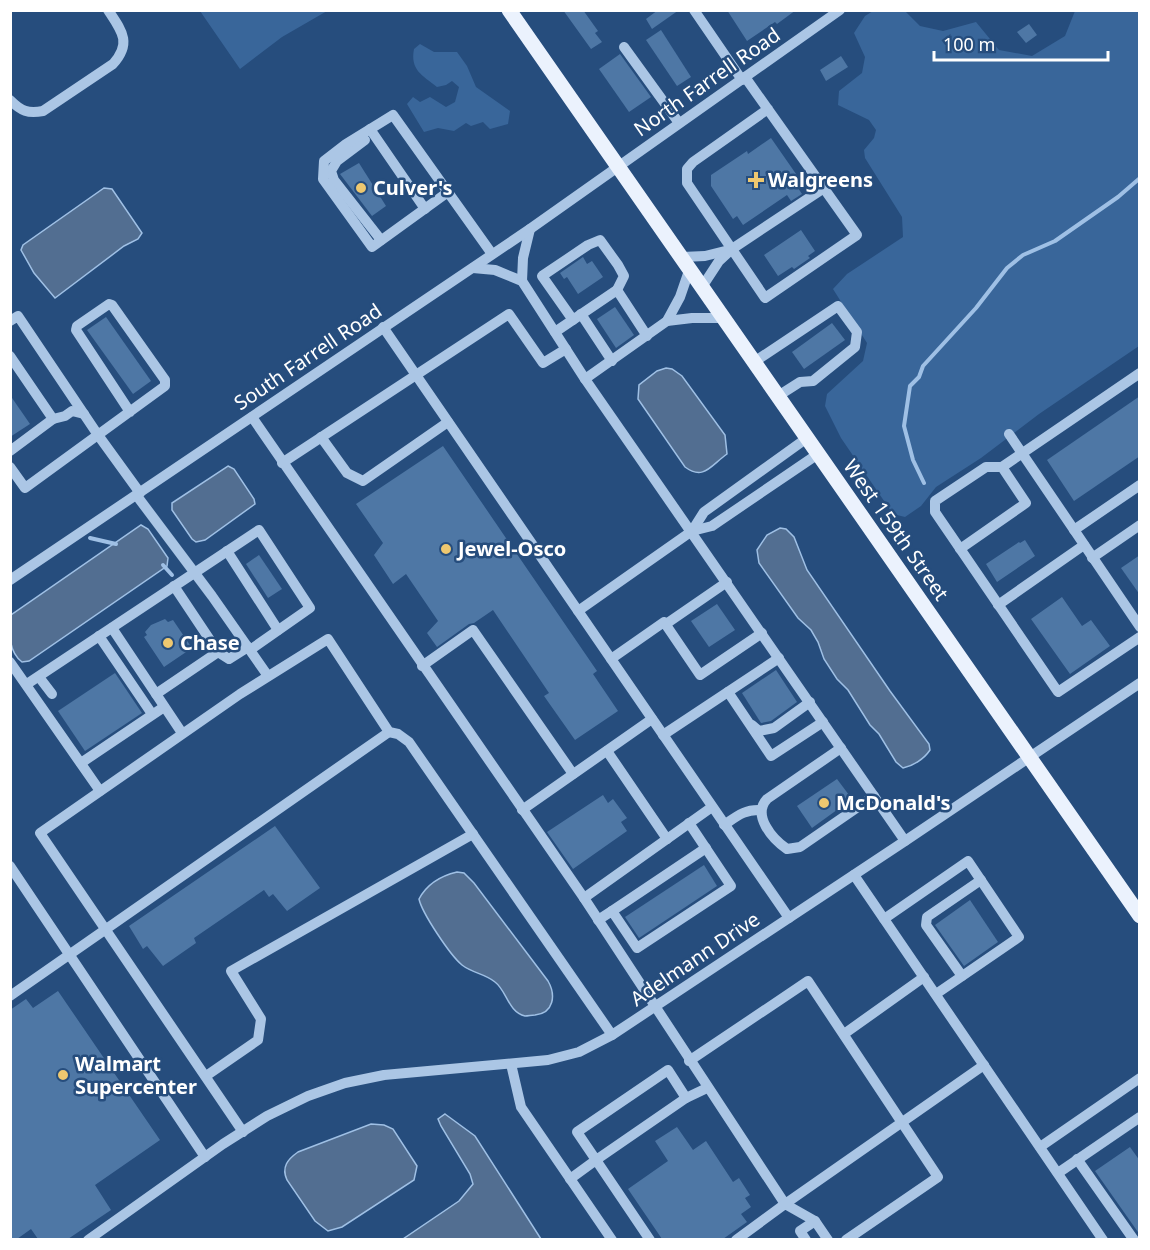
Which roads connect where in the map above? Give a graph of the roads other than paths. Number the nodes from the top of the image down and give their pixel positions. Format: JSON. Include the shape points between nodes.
{"nodes":[{"id":1,"x":108,"y":10,"type":"edge"},
{"id":2,"x":509,"y":10,"type":"edge"},
{"id":3,"x":694,"y":10,"type":"edge"},
{"id":4,"x":840,"y":10,"type":"edge"},
{"id":5,"x":624,"y":47,"type":"dead end"},
{"id":6,"x":743,"y":78,"type":"junction"},
{"id":7,"x":10,"y":100,"type":"edge"},
{"id":8,"x":768,"y":110,"type":"junction"},
{"id":9,"x":679,"y":123,"type":"junction"},
{"id":10,"x":371,"y":132,"type":"junction"},
{"id":11,"x":621,"y":164,"type":"junction"},
{"id":12,"x":824,"y":188,"type":"junction"},
{"id":13,"x":448,"y":192,"type":"junction"},
{"id":14,"x":425,"y":209,"type":"junction"},
{"id":15,"x":530,"y":229,"type":"junction"},
{"id":16,"x":732,"y":249,"type":"junction"},
{"id":17,"x":492,"y":254,"type":"junction"},
{"id":18,"x":686,"y":262,"type":"junction"},
{"id":19,"x":473,"y":268,"type":"junction"},
{"id":20,"x":522,"y":281,"type":"junction"},
{"id":21,"x":702,"y":287,"type":"junction"},
{"id":22,"x":617,"y":290,"type":"junction"},
{"id":23,"x":577,"y":317,"type":"junction"},
{"id":24,"x":724,"y":318,"type":"junction"},
{"id":25,"x":10,"y":321,"type":"edge"},
{"id":26,"x":667,"y":321,"type":"junction"},
{"id":27,"x":383,"y":327,"type":"junction"},
{"id":28,"x":555,"y":332,"type":"junction"},
{"id":29,"x":647,"y":336,"type":"junction"},
{"id":30,"x":566,"y":349,"type":"junction"},
{"id":31,"x":10,"y":356,"type":"edge"},
{"id":32,"x":612,"y":360,"type":"junction"},
{"id":33,"x":754,"y":362,"type":"junction"},
{"id":34,"x":1140,"y":373,"type":"edge"},
{"id":35,"x":416,"y":374,"type":"junction"},
{"id":36,"x":585,"y":379,"type":"junction"},
{"id":37,"x":778,"y":396,"type":"junction"},
{"id":38,"x":130,"y":412,"type":"junction"},
{"id":39,"x":84,"y":414,"type":"junction"},
{"id":40,"x":252,"y":417,"type":"junction"},
{"id":41,"x":53,"y":419,"type":"junction"},
{"id":42,"x":448,"y":422,"type":"junction"},
{"id":43,"x":1009,"y":434,"type":"dead end"},
{"id":44,"x":98,"y":435,"type":"junction"},
{"id":45,"x":321,"y":437,"type":"junction"},
{"id":46,"x":807,"y":438,"type":"junction"},
{"id":47,"x":10,"y":451,"type":"edge"},
{"id":48,"x":1022,"y":453,"type":"junction"},
{"id":49,"x":818,"y":454,"type":"junction"},
{"id":50,"x":282,"y":463,"type":"junction"},
{"id":51,"x":10,"y":467,"type":"edge"},
{"id":52,"x":1002,"y":467,"type":"junction"},
{"id":53,"x":1140,"y":485,"type":"edge"},
{"id":54,"x":139,"y":495,"type":"junction"},
{"id":55,"x":1140,"y":525,"type":"edge"},
{"id":56,"x":1074,"y":530,"type":"junction"},
{"id":57,"x":692,"y":531,"type":"junction"},
{"id":58,"x":1084,"y":545,"type":"junction"},
{"id":59,"x":960,"y":549,"type":"junction"},
{"id":60,"x":226,"y":551,"type":"junction"},
{"id":61,"x":1092,"y":558,"type":"junction"},
{"id":62,"x":194,"y":572,"type":"junction"},
{"id":63,"x":10,"y":580,"type":"edge"},
{"id":64,"x":726,"y":582,"type":"junction"},
{"id":65,"x":174,"y":586,"type":"junction"},
{"id":66,"x":998,"y":605,"type":"junction"},
{"id":67,"x":578,"y":611,"type":"junction"},
{"id":68,"x":666,"y":624,"type":"junction"},
{"id":69,"x":1140,"y":627,"type":"edge"},
{"id":70,"x":112,"y":628,"type":"junction"},
{"id":71,"x":278,"y":630,"type":"junction"},
{"id":72,"x":762,"y":633,"type":"junction"},
{"id":73,"x":1140,"y":637,"type":"edge"},
{"id":74,"x":97,"y":638,"type":"junction"},
{"id":75,"x":249,"y":648,"type":"junction"},
{"id":76,"x":218,"y":652,"type":"junction"},
{"id":77,"x":779,"y":658,"type":"junction"},
{"id":78,"x":611,"y":659,"type":"junction"},
{"id":79,"x":10,"y":662,"type":"edge"},
{"id":80,"x":422,"y":666,"type":"junction"},
{"id":81,"x":39,"y":676,"type":"junction"},
{"id":82,"x":267,"y":676,"type":"junction"},
{"id":83,"x":1140,"y":682,"type":"edge"},
{"id":84,"x":27,"y":684,"type":"junction"},
{"id":85,"x":728,"y":692,"type":"junction"},
{"id":86,"x":52,"y":694,"type":"dead end"},
{"id":87,"x":156,"y":694,"type":"junction"},
{"id":88,"x":810,"y":702,"type":"junction"},
{"id":89,"x":164,"y":707,"type":"junction"},
{"id":90,"x":153,"y":714,"type":"junction"},
{"id":91,"x":652,"y":719,"type":"junction"},
{"id":92,"x":748,"y":721,"type":"junction"},
{"id":93,"x":823,"y":722,"type":"junction"},
{"id":94,"x":389,"y":732,"type":"junction"},
{"id":95,"x":182,"y":733,"type":"junction"},
{"id":96,"x":663,"y":735,"type":"junction"},
{"id":97,"x":841,"y":748,"type":"junction"},
{"id":98,"x":607,"y":751,"type":"junction"},
{"id":99,"x":1028,"y":758,"type":"junction"},
{"id":100,"x":81,"y":763,"type":"junction"},
{"id":101,"x":573,"y":774,"type":"junction"},
{"id":102,"x":100,"y":791,"type":"junction"},
{"id":103,"x":874,"y":796,"type":"junction"},
{"id":104,"x":712,"y":807,"type":"junction"},
{"id":105,"x":522,"y":810,"type":"junction"},
{"id":106,"x":761,"y":810,"type":"junction"},
{"id":107,"x":689,"y":823,"type":"junction"},
{"id":108,"x":724,"y":825,"type":"junction"},
{"id":109,"x":473,"y":834,"type":"junction"},
{"id":110,"x":667,"y":839,"type":"junction"},
{"id":111,"x":905,"y":841,"type":"junction"},
{"id":112,"x":706,"y":848,"type":"junction"},
{"id":113,"x":10,"y":866,"type":"edge"},
{"id":114,"x":854,"y":875,"type":"junction"},
{"id":115,"x":981,"y":880,"type":"junction"},
{"id":116,"x":584,"y":898,"type":"junction"},
{"id":117,"x":612,"y":911,"type":"junction"},
{"id":118,"x":1140,"y":916,"type":"edge"},
{"id":119,"x":789,"y":918,"type":"junction"},
{"id":120,"x":885,"y":919,"type":"junction"},
{"id":121,"x":598,"y":920,"type":"junction"},
{"id":122,"x":106,"y":930,"type":"junction"},
{"id":123,"x":70,"y":955,"type":"junction"},
{"id":124,"x":962,"y":976,"type":"junction"},
{"id":125,"x":924,"y":977,"type":"junction"},
{"id":126,"x":936,"y":994,"type":"junction"},
{"id":127,"x":10,"y":996,"type":"edge"},
{"id":128,"x":655,"y":1008,"type":"junction"},
{"id":129,"x":844,"y":1034,"type":"junction"},
{"id":130,"x":612,"y":1035,"type":"junction"},
{"id":131,"x":689,"y":1061,"type":"junction"},
{"id":132,"x":511,"y":1065,"type":"junction"},
{"id":133,"x":984,"y":1065,"type":"junction"},
{"id":134,"x":206,"y":1077,"type":"junction"},
{"id":135,"x":1140,"y":1078,"type":"edge"},
{"id":136,"x":707,"y":1088,"type":"junction"},
{"id":137,"x":686,"y":1098,"type":"junction"},
{"id":138,"x":1140,"y":1117,"type":"edge"},
{"id":139,"x":902,"y":1122,"type":"junction"},
{"id":140,"x":243,"y":1132,"type":"junction"},
{"id":141,"x":1040,"y":1148,"type":"junction"},
{"id":142,"x":205,"y":1157,"type":"junction"},
{"id":143,"x":1077,"y":1159,"type":"junction"},
{"id":144,"x":596,"y":1160,"type":"junction"},
{"id":145,"x":1058,"y":1173,"type":"junction"},
{"id":146,"x":570,"y":1179,"type":"junction"},
{"id":147,"x":785,"y":1204,"type":"junction"},
{"id":148,"x":814,"y":1221,"type":"junction"},
{"id":149,"x":88,"y":1239,"type":"edge"},
{"id":150,"x":612,"y":1239,"type":"edge"},
{"id":151,"x":650,"y":1239,"type":"edge"},
{"id":152,"x":736,"y":1239,"type":"edge"},
{"id":153,"x":806,"y":1239,"type":"edge"},
{"id":154,"x":828,"y":1239,"type":"edge"},
{"id":155,"x":846,"y":1239,"type":"edge"},
{"id":156,"x":1103,"y":1239,"type":"edge"},
{"id":157,"x":1134,"y":1239,"type":"edge"}],
"edges":[{"from":1,"to":7,"type":"street","via":[[123,32],[121,56],[113,64],[44,111],[30,114]]},
{"from":2,"to":11,"type":"main road","name":"West 159th Street"},
{"from":3,"to":6,"type":"street"},
{"from":4,"to":6,"type":"street","name":"North Farrell Road"},
{"from":5,"to":9,"type":"street"},
{"from":6,"to":8,"type":"street"},
{"from":6,"to":9,"type":"street","name":"North Farrell Road"},
{"from":8,"to":12,"type":"street"},
{"from":8,"to":16,"type":"street","via":[[687,169],[687,183]]},
{"from":9,"to":11,"type":"street","name":"North Farrell Road"},
{"from":10,"to":13,"type":"street","via":[[393,115]]},
{"from":10,"to":14,"type":"street"},
{"from":10,"to":14,"type":"street","via":[[324,161],[323,179],[372,247]]},
{"from":11,"to":15,"type":"street","name":"South Farrell Road"},
{"from":11,"to":18,"type":"main road","name":"West 159th Street"},
{"from":12,"to":16,"type":"street"},
{"from":12,"to":16,"type":"street","via":[[857,235],[765,298]]},
{"from":13,"to":14,"type":"street"},
{"from":13,"to":17,"type":"street"},
{"from":15,"to":17,"type":"street","name":"South Farrell Road"},
{"from":15,"to":20,"type":"street"},
{"from":16,"to":18,"type":"street"},
{"from":16,"to":21,"type":"street"},
{"from":17,"to":19,"type":"street","name":"South Farrell Road"},
{"from":18,"to":21,"type":"main road","name":"West 159th Street"},
{"from":18,"to":26,"type":"street","via":[[680,297]]},
{"from":19,"to":20,"type":"street","via":[[495,270]]},
{"from":19,"to":27,"type":"street","name":"South Farrell Road"},
{"from":20,"to":28,"type":"street"},
{"from":21,"to":24,"type":"main road","name":"West 159th Street"},
{"from":22,"to":23,"type":"street"},
{"from":22,"to":23,"type":"street","via":[[624,276],[600,240],[542,276]]},
{"from":22,"to":29,"type":"street"},
{"from":23,"to":28,"type":"street"},
{"from":23,"to":32,"type":"street"},
{"from":24,"to":26,"type":"street"},
{"from":24,"to":33,"type":"main road","name":"West 159th Street"},
{"from":25,"to":39,"type":"street","via":[[18,316]]},
{"from":26,"to":29,"type":"street"},
{"from":27,"to":35,"type":"street"},
{"from":27,"to":40,"type":"street","name":"South Farrell Road"},
{"from":28,"to":30,"type":"street"},
{"from":29,"to":32,"type":"street"},
{"from":30,"to":35,"type":"street","via":[[543,363],[508,314]]},
{"from":30,"to":36,"type":"street"},
{"from":31,"to":41,"type":"street"},
{"from":32,"to":36,"type":"street"},
{"from":33,"to":37,"type":"main road","name":"West 159th Street"},
{"from":33,"to":37,"type":"street","via":[[838,306],[857,332],[855,347],[813,381],[800,382]]},
{"from":34,"to":48,"type":"street"},
{"from":35,"to":42,"type":"street"},
{"from":35,"to":45,"type":"street"},
{"from":36,"to":57,"type":"street"},
{"from":37,"to":46,"type":"main road","name":"West 159th Street"},
{"from":38,"to":38,"type":"street","via":[[165,386],[165,380],[109,304],[76,330]]},
{"from":38,"to":44,"type":"street"},
{"from":39,"to":41,"type":"street","via":[[72,411]]},
{"from":39,"to":44,"type":"street"},
{"from":40,"to":50,"type":"street"},
{"from":40,"to":54,"type":"street","name":"South Farrell Road"},
{"from":41,"to":47,"type":"street"},
{"from":42,"to":45,"type":"street","via":[[363,481],[347,473]]},
{"from":42,"to":67,"type":"street"},
{"from":43,"to":48,"type":"street"},
{"from":44,"to":51,"type":"street","via":[[25,488]]},
{"from":44,"to":54,"type":"street"},
{"from":45,"to":50,"type":"street"},
{"from":46,"to":49,"type":"main road","name":"West 159th Street"},
{"from":46,"to":57,"type":"street","via":[[704,512]]},
{"from":48,"to":52,"type":"street"},
{"from":48,"to":56,"type":"street"},
{"from":49,"to":57,"type":"street","via":[[712,526]]},
{"from":49,"to":99,"type":"main road","name":"West 159th Street"},
{"from":50,"to":80,"type":"street"},
{"from":52,"to":59,"type":"street","via":[[1026,503]]},
{"from":52,"to":59,"type":"street","via":[[986,466],[935,501],[934,512]]},
{"from":53,"to":56,"type":"street"},
{"from":54,"to":62,"type":"street"},
{"from":54,"to":63,"type":"street","name":"South Farrell Road"},
{"from":55,"to":61,"type":"street"},
{"from":56,"to":58,"type":"street"},
{"from":57,"to":64,"type":"street"},
{"from":57,"to":67,"type":"street"},
{"from":58,"to":61,"type":"street"},
{"from":58,"to":66,"type":"street"},
{"from":59,"to":66,"type":"street"},
{"from":60,"to":62,"type":"street"},
{"from":60,"to":71,"type":"street"},
{"from":60,"to":71,"type":"street","via":[[259,530],[310,608]]},
{"from":61,"to":69,"type":"street"},
{"from":62,"to":65,"type":"street"},
{"from":62,"to":75,"type":"street"},
{"from":64,"to":68,"type":"street"},
{"from":64,"to":72,"type":"street"},
{"from":65,"to":70,"type":"street"},
{"from":65,"to":76,"type":"street"},
{"from":66,"to":73,"type":"street","via":[[1058,692]]},
{"from":67,"to":78,"type":"street"},
{"from":68,"to":72,"type":"street","via":[[700,675]]},
{"from":68,"to":78,"type":"street"},
{"from":70,"to":74,"type":"street"},
{"from":70,"to":87,"type":"street"},
{"from":71,"to":75,"type":"street"},
{"from":72,"to":77,"type":"street"},
{"from":74,"to":81,"type":"street"},
{"from":74,"to":90,"type":"street"},
{"from":75,"to":76,"type":"street","via":[[229,658]]},
{"from":75,"to":82,"type":"street"},
{"from":76,"to":87,"type":"street"},
{"from":77,"to":85,"type":"street"},
{"from":77,"to":88,"type":"street"},
{"from":78,"to":91,"type":"street"},
{"from":79,"to":84,"type":"street"},
{"from":80,"to":101,"type":"street","via":[[473,630]]},
{"from":80,"to":105,"type":"street"},
{"from":81,"to":84,"type":"street"},
{"from":81,"to":86,"type":"street"},
{"from":82,"to":94,"type":"street","via":[[328,639]]},
{"from":82,"to":95,"type":"street"},
{"from":83,"to":99,"type":"street","name":"Adelmann Drive"},
{"from":84,"to":100,"type":"street"},
{"from":85,"to":92,"type":"street"},
{"from":85,"to":96,"type":"street"},
{"from":87,"to":89,"type":"street"},
{"from":88,"to":92,"type":"street","via":[[764,732]]},
{"from":88,"to":93,"type":"street"},
{"from":89,"to":90,"type":"street"},
{"from":89,"to":95,"type":"street"},
{"from":90,"to":100,"type":"street"},
{"from":91,"to":96,"type":"street"},
{"from":91,"to":98,"type":"street"},
{"from":92,"to":93,"type":"street","via":[[771,756]]},
{"from":93,"to":97,"type":"street"},
{"from":94,"to":109,"type":"street","via":[[409,742]]},
{"from":94,"to":122,"type":"street"},
{"from":95,"to":102,"type":"street"},
{"from":96,"to":104,"type":"street"},
{"from":97,"to":103,"type":"street"},
{"from":97,"to":106,"type":"street","via":[[767,799]]},
{"from":98,"to":101,"type":"street"},
{"from":98,"to":110,"type":"street"},
{"from":99,"to":111,"type":"street","name":"Adelmann Drive"},
{"from":99,"to":118,"type":"main road","name":"West 159th Street"},
{"from":100,"to":102,"type":"street"},
{"from":101,"to":105,"type":"street"},
{"from":102,"to":122,"type":"street","via":[[40,833]]},
{"from":103,"to":106,"type":"street","via":[[793,849],[776,840],[761,817]]},
{"from":103,"to":111,"type":"street"},
{"from":104,"to":107,"type":"street"},
{"from":104,"to":108,"type":"street"},
{"from":105,"to":116,"type":"street"},
{"from":106,"to":108,"type":"street","via":[[744,811]]},
{"from":107,"to":110,"type":"street"},
{"from":107,"to":112,"type":"street"},
{"from":108,"to":119,"type":"street"},
{"from":109,"to":130,"type":"street"},
{"from":109,"to":134,"type":"street","via":[[231,971],[261,1019],[258,1040]]},
{"from":110,"to":116,"type":"street"},
{"from":111,"to":114,"type":"street","name":"Adelmann Drive"},
{"from":112,"to":117,"type":"street"},
{"from":112,"to":117,"type":"street","via":[[731,886],[637,948]]},
{"from":113,"to":123,"type":"street"},
{"from":114,"to":119,"type":"street","name":"Adelmann Drive"},
{"from":114,"to":120,"type":"street"},
{"from":115,"to":120,"type":"street","via":[[968,861]]},
{"from":115,"to":124,"type":"street","via":[[926,920]]},
{"from":115,"to":124,"type":"street","via":[[1019,937]]},
{"from":116,"to":121,"type":"street"},
{"from":117,"to":121,"type":"street"},
{"from":119,"to":128,"type":"street","name":"Adelmann Drive"},
{"from":120,"to":125,"type":"street"},
{"from":121,"to":128,"type":"street"},
{"from":122,"to":123,"type":"street"},
{"from":122,"to":134,"type":"street"},
{"from":123,"to":127,"type":"street"},
{"from":123,"to":142,"type":"street"},
{"from":124,"to":126,"type":"street"},
{"from":125,"to":126,"type":"street"},
{"from":125,"to":129,"type":"street"},
{"from":126,"to":133,"type":"street"},
{"from":128,"to":130,"type":"street","name":"Adelmann Drive"},
{"from":128,"to":131,"type":"street"},
{"from":129,"to":131,"type":"street","via":[[807,981]]},
{"from":129,"to":139,"type":"street"},
{"from":130,"to":132,"type":"street","name":"Adelmann Drive","via":[[579,1052]]},
{"from":131,"to":136,"type":"street"},
{"from":132,"to":140,"type":"street","name":"Adelmann Drive","via":[[384,1075],[345,1083],[308,1096]]},
{"from":132,"to":146,"type":"street","via":[[521,1107]]},
{"from":133,"to":139,"type":"street"},
{"from":133,"to":141,"type":"street"},
{"from":134,"to":140,"type":"street"},
{"from":135,"to":141,"type":"street"},
{"from":136,"to":137,"type":"street"},
{"from":136,"to":147,"type":"street"},
{"from":137,"to":144,"type":"street"},
{"from":137,"to":144,"type":"street","via":[[668,1070],[577,1132]]},
{"from":138,"to":143,"type":"street"},
{"from":139,"to":147,"type":"street"},
{"from":139,"to":155,"type":"street","via":[[938,1177]]},
{"from":140,"to":142,"type":"street","name":"Adelmann Drive"},
{"from":141,"to":145,"type":"street"},
{"from":142,"to":149,"type":"street","name":"Adelmann Drive"},
{"from":143,"to":145,"type":"street"},
{"from":143,"to":157,"type":"street"},
{"from":144,"to":146,"type":"street"},
{"from":144,"to":151,"type":"street"},
{"from":145,"to":156,"type":"street"},
{"from":146,"to":150,"type":"street"},
{"from":147,"to":148,"type":"street"},
{"from":147,"to":152,"type":"street"},
{"from":148,"to":153,"type":"street","via":[[800,1231]]},
{"from":148,"to":154,"type":"street"}]}
